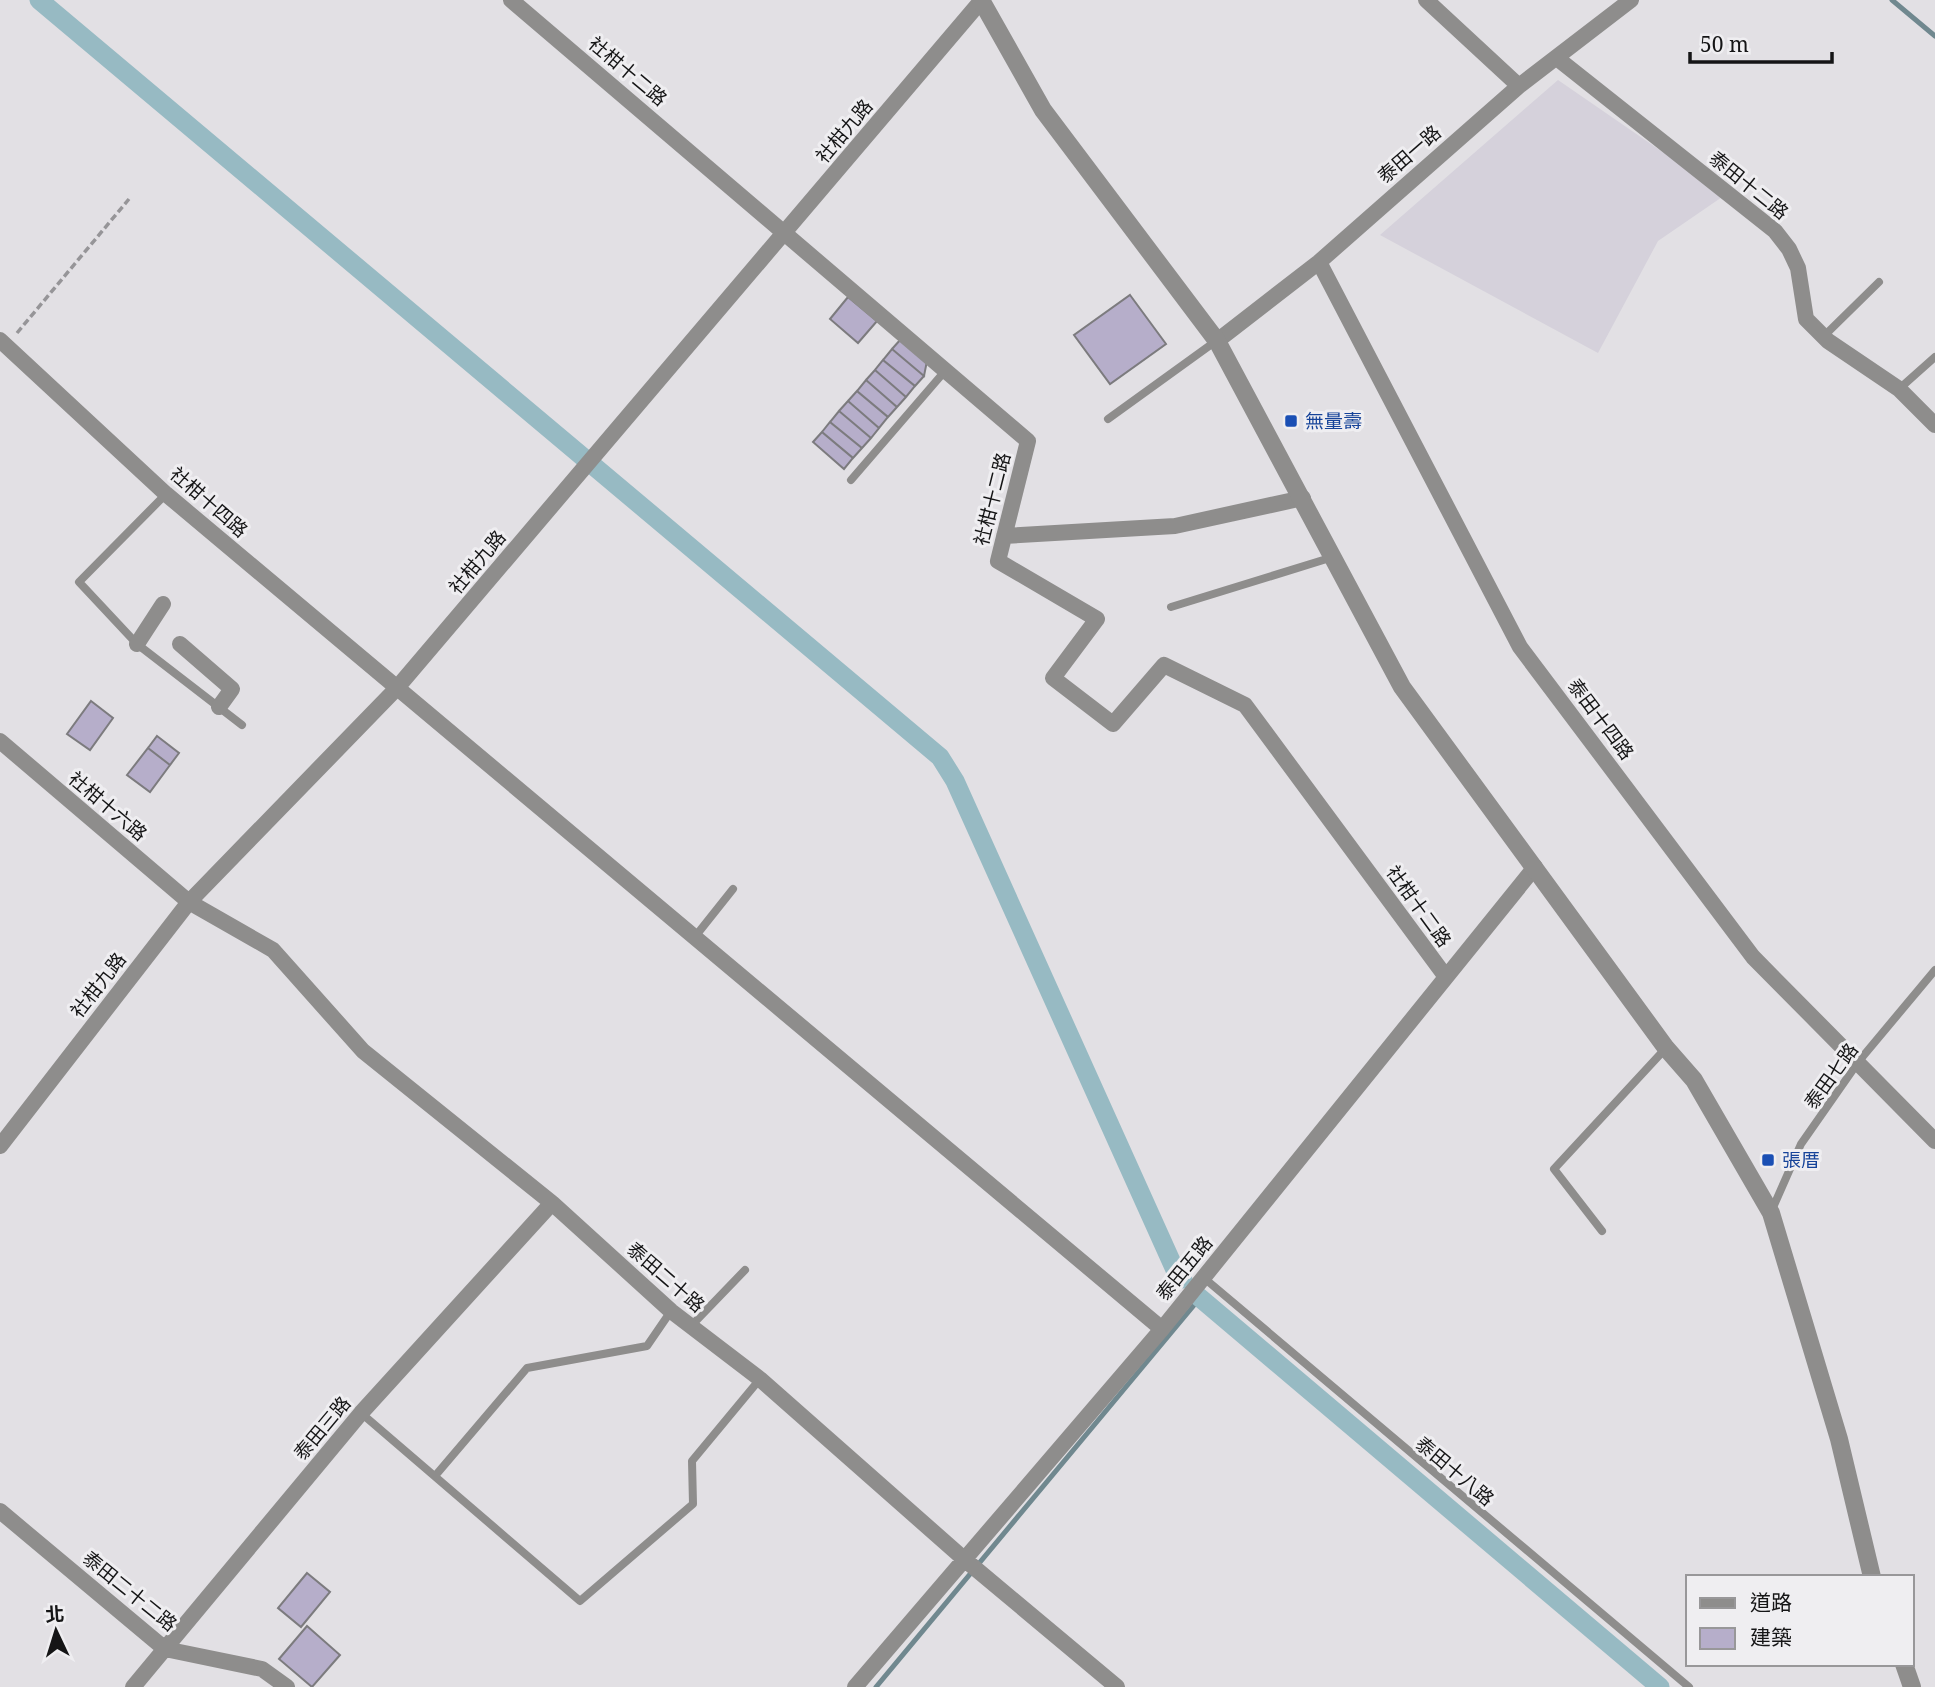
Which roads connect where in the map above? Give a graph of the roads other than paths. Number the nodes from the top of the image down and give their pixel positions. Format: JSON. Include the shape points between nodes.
{"nodes":[{"id":1,"x":511,"y":0,"type":"edge"},
{"id":2,"x":1426,"y":0,"type":"edge"},
{"id":3,"x":1631,"y":0,"type":"edge"},
{"id":4,"x":981,"y":1,"type":"edge"},
{"id":5,"x":1558,"y":59,"type":"junction"},
{"id":6,"x":1518,"y":86,"type":"junction"},
{"id":7,"x":786,"y":232,"type":"junction"},
{"id":8,"x":1319,"y":262,"type":"junction"},
{"id":9,"x":1879,"y":282,"type":"dead end"},
{"id":10,"x":1824,"y":337,"type":"junction"},
{"id":11,"x":1217,"y":341,"type":"junction"},
{"id":12,"x":3,"y":343,"type":"edge"},
{"id":13,"x":1935,"y":357,"type":"edge"},
{"id":14,"x":946,"y":370,"type":"junction"},
{"id":15,"x":1899,"y":389,"type":"junction"},
{"id":16,"x":1108,"y":419,"type":"dead end"},
{"id":17,"x":1935,"y":425,"type":"edge"},
{"id":18,"x":851,"y":480,"type":"dead end"},
{"id":19,"x":166,"y":494,"type":"junction"},
{"id":20,"x":1303,"y":498,"type":"junction"},
{"id":21,"x":1004,"y":536,"type":"junction"},
{"id":22,"x":1334,"y":556,"type":"junction"},
{"id":23,"x":163,"y":604,"type":"dead end"},
{"id":24,"x":1171,"y":607,"type":"dead end"},
{"id":25,"x":136,"y":644,"type":"junction"},
{"id":26,"x":180,"y":644,"type":"dead end"},
{"id":27,"x":396,"y":689,"type":"junction"},
{"id":28,"x":219,"y":707,"type":"junction"},
{"id":29,"x":242,"y":725,"type":"dead end"},
{"id":30,"x":0,"y":741,"type":"edge"},
{"id":31,"x":1535,"y":867,"type":"junction"},
{"id":32,"x":733,"y":889,"type":"dead end"},
{"id":33,"x":190,"y":902,"type":"junction"},
{"id":34,"x":694,"y":938,"type":"junction"},
{"id":35,"x":1935,"y":970,"type":"edge"},
{"id":36,"x":1446,"y":978,"type":"junction"},
{"id":37,"x":1666,"y":1048,"type":"junction"},
{"id":38,"x":1859,"y":1061,"type":"junction"},
{"id":39,"x":1935,"y":1142,"type":"edge"},
{"id":40,"x":0,"y":1146,"type":"edge"},
{"id":41,"x":552,"y":1203,"type":"junction"},
{"id":42,"x":1771,"y":1213,"type":"junction"},
{"id":43,"x":1602,"y":1231,"type":"dead end"},
{"id":44,"x":745,"y":1270,"type":"dead end"},
{"id":45,"x":1204,"y":1278,"type":"junction"},
{"id":46,"x":671,"y":1311,"type":"junction"},
{"id":47,"x":691,"y":1327,"type":"junction"},
{"id":48,"x":1162,"y":1329,"type":"junction"},
{"id":49,"x":760,"y":1379,"type":"junction"},
{"id":50,"x":361,"y":1413,"type":"junction"},
{"id":51,"x":435,"y":1476,"type":"junction"},
{"id":52,"x":0,"y":1511,"type":"edge"},
{"id":53,"x":964,"y":1559,"type":"junction"},
{"id":54,"x":1872,"y":1575,"type":"edge"},
{"id":55,"x":165,"y":1649,"type":"junction"},
{"id":56,"x":1905,"y":1666,"type":"edge"},
{"id":57,"x":133,"y":1687,"type":"edge"},
{"id":58,"x":287,"y":1687,"type":"edge"},
{"id":59,"x":855,"y":1687,"type":"edge"},
{"id":60,"x":1117,"y":1687,"type":"edge"},
{"id":61,"x":1689,"y":1687,"type":"edge"},
{"id":62,"x":1912,"y":1687,"type":"edge"}],
"edges":[{"from":1,"to":7,"type":"street","name":"社柑十二路"},
{"from":2,"to":6,"type":"street"},
{"from":3,"to":5,"type":"street","name":"泰田一路"},
{"from":4,"to":7,"type":"street","name":"社柑九路"},
{"from":4,"to":11,"type":"street","via":[[1044,110]]},
{"from":5,"to":6,"type":"street","name":"泰田一路"},
{"from":5,"to":10,"type":"street","name":"泰田十二路","via":[[1775,231],[1798,268],[1806,319]]},
{"from":6,"to":8,"type":"street","name":"泰田一路"},
{"from":7,"to":14,"type":"street","name":"社柑十二路"},
{"from":7,"to":27,"type":"street","name":"社柑九路"},
{"from":8,"to":11,"type":"street","name":"泰田一路"},
{"from":8,"to":38,"type":"street","name":"泰田十四路","via":[[1520,647],[1753,957]]},
{"from":9,"to":10,"type":"lane"},
{"from":10,"to":15,"type":"street","name":"泰田十二路"},
{"from":11,"to":16,"type":"lane"},
{"from":11,"to":20,"type":"street"},
{"from":12,"to":19,"type":"street","name":"社柑十四路"},
{"from":13,"to":15,"type":"lane"},
{"from":14,"to":18,"type":"lane"},
{"from":14,"to":21,"type":"street","name":"社柑十二路","via":[[1028,441]]},
{"from":15,"to":17,"type":"street","name":"泰田十二路"},
{"from":19,"to":25,"type":"lane","via":[[79,582]]},
{"from":19,"to":27,"type":"street","name":"社柑十四路"},
{"from":20,"to":21,"type":"street","via":[[1175,526]]},
{"from":20,"to":22,"type":"street"},
{"from":21,"to":36,"type":"street","name":"社柑十二路","via":[[998,561],[1097,619],[1053,678],[1113,723],[1164,665],[1245,705]]},
{"from":22,"to":24,"type":"lane"},
{"from":22,"to":31,"type":"street","via":[[1402,687]]},
{"from":23,"to":25,"type":"street"},
{"from":25,"to":28,"type":"lane"},
{"from":26,"to":28,"type":"street","via":[[232,689]]},
{"from":27,"to":33,"type":"street","name":"社柑九路"},
{"from":27,"to":34,"type":"street","name":"社柑十四路"},
{"from":28,"to":29,"type":"lane"},
{"from":30,"to":33,"type":"street","name":"社柑十六路"},
{"from":31,"to":36,"type":"street","name":"泰田五路"},
{"from":31,"to":37,"type":"street"},
{"from":32,"to":34,"type":"lane"},
{"from":33,"to":40,"type":"street","name":"社柑九路"},
{"from":33,"to":41,"type":"street","name":"泰田二十路","via":[[273,950],[363,1051]]},
{"from":34,"to":48,"type":"street","name":"社柑十四路"},
{"from":35,"to":38,"type":"lane","name":"泰田七路"},
{"from":36,"to":45,"type":"street","name":"泰田五路"},
{"from":37,"to":42,"type":"street","via":[[1694,1080]]},
{"from":37,"to":43,"type":"lane","via":[[1554,1169]]},
{"from":38,"to":39,"type":"street","name":"泰田十四路"},
{"from":38,"to":42,"type":"lane","name":"泰田七路","via":[[1801,1144]]},
{"from":41,"to":46,"type":"street","name":"泰田二十路"},
{"from":41,"to":50,"type":"street","name":"泰田三路"},
{"from":42,"to":54,"type":"street","via":[[1839,1439]]},
{"from":44,"to":47,"type":"lane"},
{"from":45,"to":48,"type":"street","name":"泰田五路"},
{"from":45,"to":61,"type":"lane","name":"泰田十八路"},
{"from":46,"to":47,"type":"street","name":"泰田二十路"},
{"from":46,"to":51,"type":"lane","via":[[647,1346],[527,1368]]},
{"from":47,"to":49,"type":"street","name":"泰田二十路"},
{"from":48,"to":53,"type":"street","name":"泰田五路"},
{"from":49,"to":51,"type":"lane","via":[[692,1461],[693,1504],[580,1601]]},
{"from":49,"to":53,"type":"street","name":"泰田二十路"},
{"from":50,"to":51,"type":"lane"},
{"from":50,"to":55,"type":"street","name":"泰田三路"},
{"from":52,"to":55,"type":"street","name":"泰田二十二路"},
{"from":53,"to":59,"type":"street","name":"泰田五路"},
{"from":53,"to":60,"type":"street","name":"泰田二十路"},
{"from":55,"to":57,"type":"street","name":"泰田三路"},
{"from":55,"to":58,"type":"street","name":"泰田二十二路","via":[[262,1670]]},
{"from":56,"to":62,"type":"street"}]}
